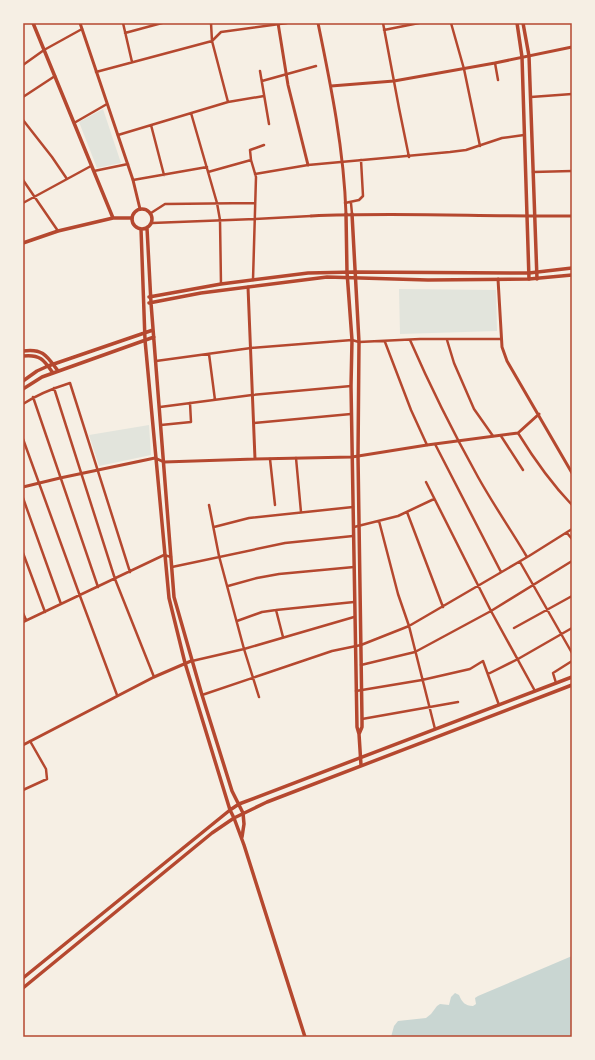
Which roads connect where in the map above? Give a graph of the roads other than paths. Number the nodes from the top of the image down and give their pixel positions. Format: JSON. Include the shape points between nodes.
{"nodes":[{"id":1,"x":33,"y":23,"type":"edge"},
{"id":2,"x":80,"y":23,"type":"edge"},
{"id":3,"x":123,"y":23,"type":"edge"},
{"id":4,"x":162,"y":23,"type":"edge"},
{"id":5,"x":211,"y":23,"type":"edge"},
{"id":6,"x":288,"y":23,"type":"edge"},
{"id":7,"x":318,"y":23,"type":"edge"},
{"id":8,"x":383,"y":23,"type":"edge"},
{"id":9,"x":419,"y":23,"type":"edge"},
{"id":10,"x":451,"y":23,"type":"edge"},
{"id":11,"x":517,"y":23,"type":"edge"},
{"id":12,"x":523,"y":23,"type":"edge"},
{"id":13,"x":278,"y":24,"type":"edge"},
{"id":14,"x":82,"y":29,"type":"junction"},
{"id":15,"x":384,"y":30,"type":"junction"},
{"id":16,"x":125,"y":33,"type":"junction"},
{"id":17,"x":212,"y":41,"type":"junction"},
{"id":18,"x":572,"y":47,"type":"edge"},
{"id":19,"x":44,"y":50,"type":"junction"},
{"id":20,"x":529,"y":56,"type":"junction"},
{"id":21,"x":522,"y":57,"type":"junction"},
{"id":22,"x":132,"y":62,"type":"junction"},
{"id":23,"x":495,"y":63,"type":"junction"},
{"id":24,"x":23,"y":65,"type":"edge"},
{"id":25,"x":316,"y":66,"type":"dead end"},
{"id":26,"x":464,"y":69,"type":"junction"},
{"id":27,"x":260,"y":71,"type":"dead end"},
{"id":28,"x":96,"y":72,"type":"junction"},
{"id":29,"x":287,"y":74,"type":"junction"},
{"id":30,"x":55,"y":76,"type":"junction"},
{"id":31,"x":498,"y":80,"type":"dead end"},
{"id":32,"x":262,"y":81,"type":"junction"},
{"id":33,"x":394,"y":81,"type":"junction"},
{"id":34,"x":331,"y":86,"type":"junction"},
{"id":35,"x":572,"y":94,"type":"edge"},
{"id":36,"x":264,"y":96,"type":"junction"},
{"id":37,"x":23,"y":97,"type":"edge"},
{"id":38,"x":530,"y":97,"type":"junction"},
{"id":39,"x":228,"y":102,"type":"junction"},
{"id":40,"x":107,"y":104,"type":"junction"},
{"id":41,"x":191,"y":113,"type":"junction"},
{"id":42,"x":23,"y":120,"type":"edge"},
{"id":43,"x":74,"y":122,"type":"junction"},
{"id":44,"x":269,"y":124,"type":"dead end"},
{"id":45,"x":151,"y":125,"type":"junction"},
{"id":46,"x":118,"y":135,"type":"junction"},
{"id":47,"x":524,"y":135,"type":"junction"},
{"id":48,"x":264,"y":145,"type":"dead end"},
{"id":49,"x":480,"y":146,"type":"junction"},
{"id":50,"x":409,"y":157,"type":"junction"},
{"id":51,"x":251,"y":160,"type":"junction"},
{"id":52,"x":361,"y":160,"type":"junction"},
{"id":53,"x":342,"y":162,"type":"junction"},
{"id":54,"x":128,"y":164,"type":"junction"},
{"id":55,"x":308,"y":165,"type":"junction"},
{"id":56,"x":91,"y":166,"type":"junction"},
{"id":57,"x":207,"y":167,"type":"junction"},
{"id":58,"x":94,"y":171,"type":"junction"},
{"id":59,"x":572,"y":171,"type":"edge"},
{"id":60,"x":208,"y":172,"type":"junction"},
{"id":61,"x":533,"y":172,"type":"junction"},
{"id":62,"x":255,"y":174,"type":"junction"},
{"id":63,"x":164,"y":175,"type":"junction"},
{"id":64,"x":67,"y":179,"type":"junction"},
{"id":65,"x":23,"y":180,"type":"edge"},
{"id":66,"x":133,"y":180,"type":"junction"},
{"id":67,"x":34,"y":197,"type":"junction"},
{"id":68,"x":351,"y":202,"type":"junction"},
{"id":69,"x":23,"y":203,"type":"edge"},
{"id":70,"x":217,"y":203,"type":"junction"},
{"id":71,"x":255,"y":203,"type":"junction"},
{"id":72,"x":346,"y":203,"type":"junction"},
{"id":73,"x":140,"y":209,"type":"junction"},
{"id":74,"x":151,"y":213,"type":"junction"},
{"id":75,"x":346,"y":214,"type":"junction"},
{"id":76,"x":352,"y":214,"type":"junction"},
{"id":77,"x":311,"y":216,"type":"joint"},
{"id":78,"x":534,"y":216,"type":"junction"},
{"id":79,"x":572,"y":216,"type":"edge"},
{"id":80,"x":527,"y":217,"type":"junction"},
{"id":81,"x":113,"y":218,"type":"junction"},
{"id":82,"x":132,"y":218,"type":"junction"},
{"id":83,"x":255,"y":219,"type":"junction"},
{"id":84,"x":220,"y":220,"type":"junction"},
{"id":85,"x":152,"y":223,"type":"junction"},
{"id":86,"x":146,"y":228,"type":"junction"},
{"id":87,"x":141,"y":229,"type":"junction"},
{"id":88,"x":58,"y":231,"type":"junction"},
{"id":89,"x":23,"y":243,"type":"edge"},
{"id":90,"x":572,"y":268,"type":"edge"},
{"id":91,"x":347,"y":272,"type":"junction"},
{"id":92,"x":355,"y":272,"type":"junction"},
{"id":93,"x":529,"y":272,"type":"junction"},
{"id":94,"x":537,"y":272,"type":"junction"},
{"id":95,"x":572,"y":275,"type":"edge"},
{"id":96,"x":347,"y":278,"type":"junction"},
{"id":97,"x":355,"y":278,"type":"junction"},
{"id":98,"x":498,"y":279,"type":"junction"},
{"id":99,"x":528,"y":279,"type":"junction"},
{"id":100,"x":537,"y":279,"type":"junction"},
{"id":101,"x":253,"y":280,"type":"junction"},
{"id":102,"x":221,"y":284,"type":"junction"},
{"id":103,"x":248,"y":287,"type":"junction"},
{"id":104,"x":150,"y":297,"type":"junction"},
{"id":105,"x":144,"y":298,"type":"junction"},
{"id":106,"x":151,"y":303,"type":"junction"},
{"id":107,"x":144,"y":304,"type":"junction"},
{"id":108,"x":153,"y":330,"type":"junction"},
{"id":109,"x":145,"y":332,"type":"junction"},
{"id":110,"x":154,"y":337,"type":"junction"},
{"id":111,"x":501,"y":339,"type":"junction"},
{"id":112,"x":145,"y":340,"type":"junction"},
{"id":113,"x":352,"y":340,"type":"junction"},
{"id":114,"x":410,"y":340,"type":"junction"},
{"id":115,"x":447,"y":340,"type":"junction"},
{"id":116,"x":359,"y":342,"type":"junction"},
{"id":117,"x":385,"y":342,"type":"junction"},
{"id":118,"x":251,"y":348,"type":"junction"},
{"id":119,"x":23,"y":351,"type":"edge"},
{"id":120,"x":209,"y":354,"type":"junction"},
{"id":121,"x":23,"y":356,"type":"edge"},
{"id":122,"x":156,"y":361,"type":"junction"},
{"id":123,"x":53,"y":364,"type":"junction"},
{"id":124,"x":48,"y":366,"type":"junction"},
{"id":125,"x":58,"y":371,"type":"junction"},
{"id":126,"x":53,"y":373,"type":"junction"},
{"id":127,"x":23,"y":381,"type":"edge"},
{"id":128,"x":351,"y":386,"type":"junction"},
{"id":129,"x":54,"y":388,"type":"junction"},
{"id":130,"x":23,"y":389,"type":"edge"},
{"id":131,"x":252,"y":395,"type":"junction"},
{"id":132,"x":33,"y":397,"type":"junction"},
{"id":133,"x":215,"y":400,"type":"junction"},
{"id":134,"x":190,"y":403,"type":"junction"},
{"id":135,"x":23,"y":404,"type":"edge"},
{"id":136,"x":160,"y":407,"type":"junction"},
{"id":137,"x":351,"y":414,"type":"junction"},
{"id":138,"x":539,"y":414,"type":"junction"},
{"id":139,"x":254,"y":423,"type":"junction"},
{"id":140,"x":161,"y":425,"type":"junction"},
{"id":141,"x":518,"y":433,"type":"junction"},
{"id":142,"x":501,"y":436,"type":"junction"},
{"id":143,"x":494,"y":437,"type":"junction"},
{"id":144,"x":23,"y":439,"type":"edge"},
{"id":145,"x":458,"y":441,"type":"junction"},
{"id":146,"x":434,"y":444,"type":"junction"},
{"id":147,"x":427,"y":445,"type":"junction"},
{"id":148,"x":358,"y":456,"type":"junction"},
{"id":149,"x":352,"y":457,"type":"junction"},
{"id":150,"x":155,"y":458,"type":"junction"},
{"id":151,"x":270,"y":458,"type":"junction"},
{"id":152,"x":296,"y":458,"type":"junction"},
{"id":153,"x":255,"y":459,"type":"junction"},
{"id":154,"x":164,"y":462,"type":"junction"},
{"id":155,"x":98,"y":470,"type":"junction"},
{"id":156,"x":522,"y":470,"type":"dead end"},
{"id":157,"x":572,"y":473,"type":"edge"},
{"id":158,"x":81,"y":474,"type":"junction"},
{"id":159,"x":60,"y":478,"type":"junction"},
{"id":160,"x":426,"y":482,"type":"dead end"},
{"id":161,"x":40,"y":484,"type":"junction"},
{"id":162,"x":23,"y":487,"type":"edge"},
{"id":163,"x":23,"y":498,"type":"edge"},
{"id":164,"x":434,"y":499,"type":"junction"},
{"id":165,"x":209,"y":505,"type":"dead end"},
{"id":166,"x":275,"y":505,"type":"dead end"},
{"id":167,"x":572,"y":505,"type":"edge"},
{"id":168,"x":353,"y":507,"type":"junction"},
{"id":169,"x":301,"y":512,"type":"junction"},
{"id":170,"x":407,"y":512,"type":"junction"},
{"id":171,"x":379,"y":521,"type":"junction"},
{"id":172,"x":214,"y":526,"type":"junction"},
{"id":173,"x":360,"y":526,"type":"junction"},
{"id":174,"x":353,"y":528,"type":"junction"},
{"id":175,"x":572,"y":529,"type":"edge"},
{"id":176,"x":567,"y":533,"type":"junction"},
{"id":177,"x":353,"y":536,"type":"junction"},
{"id":178,"x":572,"y":539,"type":"edge"},
{"id":179,"x":23,"y":553,"type":"edge"},
{"id":180,"x":164,"y":555,"type":"junction"},
{"id":181,"x":219,"y":556,"type":"junction"},
{"id":182,"x":171,"y":557,"type":"junction"},
{"id":183,"x":527,"y":557,"type":"junction"},
{"id":184,"x":572,"y":561,"type":"edge"},
{"id":185,"x":520,"y":562,"type":"junction"},
{"id":186,"x":172,"y":567,"type":"junction"},
{"id":187,"x":354,"y":567,"type":"junction"},
{"id":188,"x":130,"y":572,"type":"junction"},
{"id":189,"x":501,"y":572,"type":"junction"},
{"id":190,"x":115,"y":579,"type":"junction"},
{"id":191,"x":533,"y":585,"type":"junction"},
{"id":192,"x":228,"y":586,"type":"junction"},
{"id":193,"x":478,"y":586,"type":"junction"},
{"id":194,"x":98,"y":587,"type":"junction"},
{"id":195,"x":80,"y":596,"type":"junction"},
{"id":196,"x":572,"y":596,"type":"edge"},
{"id":197,"x":354,"y":602,"type":"junction"},
{"id":198,"x":61,"y":604,"type":"junction"},
{"id":199,"x":443,"y":607,"type":"junction"},
{"id":200,"x":276,"y":610,"type":"junction"},
{"id":201,"x":547,"y":610,"type":"junction"},
{"id":202,"x":491,"y":611,"type":"junction"},
{"id":203,"x":45,"y":612,"type":"junction"},
{"id":204,"x":23,"y":613,"type":"edge"},
{"id":205,"x":354,"y":617,"type":"junction"},
{"id":206,"x":25,"y":621,"type":"edge"},
{"id":207,"x":237,"y":621,"type":"junction"},
{"id":208,"x":408,"y":626,"type":"junction"},
{"id":209,"x":514,"y":628,"type":"dead end"},
{"id":210,"x":572,"y":628,"type":"edge"},
{"id":211,"x":561,"y":634,"type":"junction"},
{"id":212,"x":283,"y":637,"type":"junction"},
{"id":213,"x":361,"y":645,"type":"junction"},
{"id":214,"x":355,"y":646,"type":"junction"},
{"id":215,"x":244,"y":648,"type":"junction"},
{"id":216,"x":415,"y":652,"type":"junction"},
{"id":217,"x":572,"y":653,"type":"edge"},
{"id":218,"x":518,"y":660,"type":"junction"},
{"id":219,"x":191,"y":661,"type":"junction"},
{"id":220,"x":572,"y":661,"type":"edge"},
{"id":221,"x":185,"y":663,"type":"junction"},
{"id":222,"x":361,"y":665,"type":"junction"},
{"id":223,"x":488,"y":674,"type":"junction"},
{"id":224,"x":154,"y":677,"type":"junction"},
{"id":225,"x":572,"y":677,"type":"edge"},
{"id":226,"x":253,"y":678,"type":"junction"},
{"id":227,"x":422,"y":680,"type":"junction"},
{"id":228,"x":556,"y":683,"type":"junction"},
{"id":229,"x":572,"y":685,"type":"edge"},
{"id":230,"x":362,"y":691,"type":"junction"},
{"id":231,"x":535,"y":691,"type":"junction"},
{"id":232,"x":356,"y":692,"type":"junction"},
{"id":233,"x":117,"y":695,"type":"junction"},
{"id":234,"x":202,"y":695,"type":"junction"},
{"id":235,"x":259,"y":697,"type":"dead end"},
{"id":236,"x":458,"y":702,"type":"dead end"},
{"id":237,"x":499,"y":705,"type":"junction"},
{"id":238,"x":429,"y":707,"type":"junction"},
{"id":239,"x":362,"y":719,"type":"junction"},
{"id":240,"x":435,"y":729,"type":"junction"},
{"id":241,"x":359,"y":734,"type":"junction"},
{"id":242,"x":30,"y":741,"type":"junction"},
{"id":243,"x":23,"y":745,"type":"edge"},
{"id":244,"x":360,"y":758,"type":"junction"},
{"id":245,"x":361,"y":765,"type":"junction"},
{"id":246,"x":326,"y":771,"type":"junction"},
{"id":247,"x":327,"y":778,"type":"junction"},
{"id":248,"x":23,"y":790,"type":"edge"},
{"id":249,"x":239,"y":804,"type":"junction"},
{"id":250,"x":230,"y":810,"type":"junction"},
{"id":251,"x":243,"y":814,"type":"junction"},
{"id":252,"x":234,"y":818,"type":"junction"},
{"id":253,"x":242,"y":838,"type":"junction"},
{"id":254,"x":23,"y":978,"type":"edge"},
{"id":255,"x":23,"y":988,"type":"edge"},
{"id":256,"x":305,"y":1037,"type":"edge"}],
"edges":[{"from":1,"to":19,"type":"main road"},
{"from":2,"to":14,"type":"street"},
{"from":3,"to":16,"type":"street"},
{"from":4,"to":16,"type":"street"},
{"from":5,"to":17,"type":"street"},
{"from":6,"to":13,"type":"street"},
{"from":7,"to":34,"type":"street"},
{"from":8,"to":15,"type":"street"},
{"from":9,"to":15,"type":"street"},
{"from":10,"to":26,"type":"street"},
{"from":11,"to":21,"type":"main road"},
{"from":12,"to":20,"type":"main road"},
{"from":13,"to":17,"type":"street","via":[[221,32]]},
{"from":13,"to":29,"type":"street"},
{"from":14,"to":19,"type":"street"},
{"from":14,"to":28,"type":"street"},
{"from":15,"to":33,"type":"street"},
{"from":16,"to":22,"type":"street"},
{"from":17,"to":22,"type":"street"},
{"from":17,"to":39,"type":"street"},
{"from":18,"to":20,"type":"street"},
{"from":19,"to":24,"type":"street"},
{"from":19,"to":30,"type":"main road"},
{"from":20,"to":21,"type":"street"},
{"from":20,"to":38,"type":"main road"},
{"from":21,"to":23,"type":"street"},
{"from":21,"to":47,"type":"main road"},
{"from":22,"to":28,"type":"street"},
{"from":23,"to":26,"type":"street"},
{"from":23,"to":31,"type":"street"},
{"from":25,"to":29,"type":"street"},
{"from":26,"to":33,"type":"street"},
{"from":26,"to":49,"type":"street"},
{"from":27,"to":32,"type":"street"},
{"from":28,"to":40,"type":"street"},
{"from":29,"to":32,"type":"street"},
{"from":29,"to":55,"type":"street"},
{"from":30,"to":37,"type":"street"},
{"from":30,"to":43,"type":"main road"},
{"from":32,"to":36,"type":"street"},
{"from":33,"to":34,"type":"street"},
{"from":33,"to":50,"type":"street"},
{"from":34,"to":53,"type":"street"},
{"from":35,"to":38,"type":"street"},
{"from":36,"to":39,"type":"street"},
{"from":36,"to":44,"type":"street"},
{"from":38,"to":61,"type":"main road"},
{"from":39,"to":41,"type":"street"},
{"from":40,"to":43,"type":"street"},
{"from":40,"to":46,"type":"street"},
{"from":41,"to":45,"type":"street"},
{"from":41,"to":57,"type":"street"},
{"from":42,"to":64,"type":"street"},
{"from":43,"to":56,"type":"main road"},
{"from":45,"to":46,"type":"street"},
{"from":45,"to":63,"type":"street"},
{"from":46,"to":54,"type":"street"},
{"from":47,"to":49,"type":"street","via":[[502,138]]},
{"from":47,"to":80,"type":"main road"},
{"from":48,"to":51,"type":"street","via":[[250,150]]},
{"from":49,"to":50,"type":"street"},
{"from":50,"to":52,"type":"street"},
{"from":51,"to":60,"type":"street"},
{"from":51,"to":62,"type":"street"},
{"from":52,"to":53,"type":"street"},
{"from":52,"to":68,"type":"street","via":[[364,194],[360,200]]},
{"from":53,"to":55,"type":"street"},
{"from":53,"to":72,"type":"street"},
{"from":54,"to":58,"type":"street"},
{"from":54,"to":66,"type":"street"},
{"from":55,"to":62,"type":"street"},
{"from":56,"to":58,"type":"main road"},
{"from":56,"to":64,"type":"street"},
{"from":57,"to":60,"type":"street"},
{"from":57,"to":63,"type":"street"},
{"from":58,"to":81,"type":"main road"},
{"from":59,"to":61,"type":"street"},
{"from":60,"to":70,"type":"street"},
{"from":61,"to":78,"type":"main road"},
{"from":62,"to":71,"type":"street"},
{"from":63,"to":66,"type":"street"},
{"from":64,"to":67,"type":"street"},
{"from":65,"to":67,"type":"street"},
{"from":66,"to":73,"type":"street"},
{"from":67,"to":69,"type":"street"},
{"from":67,"to":88,"type":"street"},
{"from":68,"to":72,"type":"street"},
{"from":68,"to":76,"type":"street"},
{"from":70,"to":71,"type":"street"},
{"from":70,"to":74,"type":"street","via":[[165,204]]},
{"from":70,"to":84,"type":"street"},
{"from":71,"to":83,"type":"street"},
{"from":72,"to":75,"type":"street"},
{"from":73,"to":74,"type":"main road"},
{"from":73,"to":82,"type":"main road","via":[[136,210]]},
{"from":74,"to":85,"type":"main road"},
{"from":75,"to":76,"type":"street"},
{"from":75,"to":77,"type":"street"},
{"from":75,"to":91,"type":"main road"},
{"from":76,"to":80,"type":"street"},
{"from":76,"to":92,"type":"main road"},
{"from":77,"to":83,"type":"street"},
{"from":78,"to":79,"type":"street"},
{"from":78,"to":80,"type":"street"},
{"from":78,"to":94,"type":"main road"},
{"from":80,"to":93,"type":"main road"},
{"from":81,"to":82,"type":"main road"},
{"from":81,"to":88,"type":"main road"},
{"from":82,"to":87,"type":"main road","via":[[134,226]]},
{"from":83,"to":84,"type":"street"},
{"from":83,"to":101,"type":"street"},
{"from":84,"to":85,"type":"street"},
{"from":84,"to":102,"type":"street"},
{"from":85,"to":86,"type":"main road"},
{"from":86,"to":87,"type":"main road"},
{"from":86,"to":104,"type":"main road"},
{"from":87,"to":105,"type":"main road"},
{"from":88,"to":89,"type":"main road"},
{"from":90,"to":94,"type":"main road"},
{"from":91,"to":92,"type":"main road"},
{"from":91,"to":96,"type":"main road"},
{"from":91,"to":101,"type":"main road","via":[[308,273]]},
{"from":92,"to":93,"type":"main road"},
{"from":92,"to":97,"type":"main road"},
{"from":93,"to":94,"type":"main road"},
{"from":93,"to":99,"type":"main road"},
{"from":94,"to":100,"type":"main road"},
{"from":95,"to":100,"type":"main road"},
{"from":96,"to":97,"type":"main road"},
{"from":96,"to":103,"type":"main road","via":[[327,277]]},
{"from":96,"to":113,"type":"main road"},
{"from":97,"to":98,"type":"main road"},
{"from":97,"to":116,"type":"main road"},
{"from":98,"to":99,"type":"main road"},
{"from":98,"to":111,"type":"street"},
{"from":99,"to":100,"type":"main road"},
{"from":101,"to":102,"type":"main road"},
{"from":102,"to":104,"type":"main road"},
{"from":103,"to":106,"type":"main road"},
{"from":103,"to":118,"type":"street"},
{"from":104,"to":105,"type":"main road"},
{"from":104,"to":106,"type":"main road"},
{"from":105,"to":107,"type":"main road"},
{"from":106,"to":107,"type":"main road"},
{"from":106,"to":108,"type":"main road"},
{"from":107,"to":109,"type":"main road"},
{"from":108,"to":109,"type":"main road"},
{"from":108,"to":110,"type":"main road"},
{"from":109,"to":112,"type":"main road"},
{"from":109,"to":123,"type":"main road"},
{"from":110,"to":112,"type":"main road"},
{"from":110,"to":122,"type":"main road"},
{"from":111,"to":115,"type":"street"},
{"from":111,"to":138,"type":"street","via":[[507,361]]},
{"from":112,"to":125,"type":"main road"},
{"from":112,"to":150,"type":"main road"},
{"from":113,"to":116,"type":"street"},
{"from":113,"to":118,"type":"street"},
{"from":113,"to":128,"type":"main road"},
{"from":114,"to":115,"type":"street"},
{"from":114,"to":117,"type":"street"},
{"from":114,"to":145,"type":"street"},
{"from":115,"to":143,"type":"street","via":[[474,409]]},
{"from":116,"to":117,"type":"street"},
{"from":116,"to":148,"type":"main road"},
{"from":117,"to":147,"type":"street","via":[[410,410]]},
{"from":118,"to":120,"type":"street"},
{"from":118,"to":131,"type":"street"},
{"from":119,"to":123,"type":"main road","via":[[38,350]]},
{"from":120,"to":122,"type":"street"},
{"from":120,"to":133,"type":"street"},
{"from":121,"to":124,"type":"main road","via":[[35,355]]},
{"from":122,"to":136,"type":"main road"},
{"from":123,"to":124,"type":"main road"},
{"from":123,"to":125,"type":"main road"},
{"from":124,"to":126,"type":"main road"},
{"from":124,"to":127,"type":"main road"},
{"from":125,"to":126,"type":"main road"},
{"from":126,"to":130,"type":"main road"},
{"from":128,"to":131,"type":"street"},
{"from":128,"to":137,"type":"main road"},
{"from":129,"to":132,"type":"street"},
{"from":129,"to":155,"type":"street","via":[[70,383]]},
{"from":129,"to":158,"type":"street"},
{"from":131,"to":133,"type":"street"},
{"from":131,"to":139,"type":"street"},
{"from":132,"to":135,"type":"street"},
{"from":132,"to":159,"type":"street"},
{"from":133,"to":134,"type":"street"},
{"from":134,"to":136,"type":"street"},
{"from":134,"to":140,"type":"street","via":[[192,422]]},
{"from":136,"to":140,"type":"main road"},
{"from":137,"to":139,"type":"street"},
{"from":137,"to":149,"type":"main road"},
{"from":138,"to":141,"type":"street"},
{"from":138,"to":157,"type":"street"},
{"from":139,"to":153,"type":"street"},
{"from":140,"to":154,"type":"main road"},
{"from":141,"to":142,"type":"street"},
{"from":141,"to":167,"type":"street","via":[[548,478]]},
{"from":142,"to":143,"type":"street"},
{"from":142,"to":156,"type":"street"},
{"from":143,"to":145,"type":"street"},
{"from":144,"to":161,"type":"street"},
{"from":145,"to":146,"type":"street"},
{"from":145,"to":183,"type":"street"},
{"from":146,"to":147,"type":"street"},
{"from":146,"to":189,"type":"street"},
{"from":147,"to":148,"type":"street"},
{"from":148,"to":149,"type":"street"},
{"from":148,"to":173,"type":"main road"},
{"from":149,"to":152,"type":"street"},
{"from":149,"to":168,"type":"main road"},
{"from":150,"to":154,"type":"street"},
{"from":150,"to":155,"type":"street"},
{"from":150,"to":180,"type":"main road"},
{"from":151,"to":152,"type":"street"},
{"from":151,"to":153,"type":"street"},
{"from":151,"to":166,"type":"street"},
{"from":152,"to":169,"type":"street"},
{"from":153,"to":154,"type":"street"},
{"from":154,"to":182,"type":"main road"},
{"from":155,"to":158,"type":"street"},
{"from":155,"to":188,"type":"street"},
{"from":158,"to":159,"type":"street"},
{"from":158,"to":190,"type":"street"},
{"from":159,"to":161,"type":"street"},
{"from":159,"to":194,"type":"street"},
{"from":160,"to":164,"type":"street"},
{"from":161,"to":162,"type":"street"},
{"from":161,"to":195,"type":"street"},
{"from":163,"to":198,"type":"street"},
{"from":164,"to":170,"type":"street"},
{"from":164,"to":193,"type":"street"},
{"from":165,"to":172,"type":"street"},
{"from":168,"to":169,"type":"street"},
{"from":168,"to":174,"type":"main road"},
{"from":169,"to":172,"type":"street","via":[[249,518]]},
{"from":170,"to":171,"type":"street"},
{"from":170,"to":199,"type":"street"},
{"from":171,"to":173,"type":"street"},
{"from":171,"to":208,"type":"street"},
{"from":172,"to":181,"type":"street"},
{"from":173,"to":174,"type":"street"},
{"from":173,"to":213,"type":"main road"},
{"from":174,"to":177,"type":"main road"},
{"from":175,"to":176,"type":"street"},
{"from":176,"to":178,"type":"street"},
{"from":176,"to":183,"type":"street"},
{"from":177,"to":181,"type":"street","via":[[285,543]]},
{"from":177,"to":187,"type":"main road"},
{"from":179,"to":203,"type":"street"},
{"from":180,"to":182,"type":"street"},
{"from":180,"to":188,"type":"street"},
{"from":180,"to":221,"type":"main road","via":[[168,598]]},
{"from":181,"to":186,"type":"street"},
{"from":181,"to":192,"type":"street"},
{"from":182,"to":186,"type":"main road"},
{"from":183,"to":185,"type":"street"},
{"from":184,"to":191,"type":"street"},
{"from":185,"to":189,"type":"street"},
{"from":185,"to":191,"type":"street"},
{"from":186,"to":219,"type":"main road","via":[[174,597]]},
{"from":187,"to":192,"type":"street","via":[[257,578]]},
{"from":187,"to":197,"type":"main road"},
{"from":188,"to":190,"type":"street"},
{"from":189,"to":193,"type":"street"},
{"from":190,"to":194,"type":"street"},
{"from":190,"to":224,"type":"street"},
{"from":191,"to":201,"type":"street"},
{"from":191,"to":202,"type":"street"},
{"from":192,"to":207,"type":"street"},
{"from":193,"to":199,"type":"street"},
{"from":193,"to":202,"type":"street"},
{"from":194,"to":195,"type":"street"},
{"from":195,"to":198,"type":"street"},
{"from":195,"to":233,"type":"street"},
{"from":196,"to":201,"type":"street"},
{"from":197,"to":200,"type":"street"},
{"from":197,"to":205,"type":"main road"},
{"from":198,"to":203,"type":"street"},
{"from":199,"to":208,"type":"street"},
{"from":200,"to":207,"type":"street"},
{"from":200,"to":212,"type":"street"},
{"from":201,"to":209,"type":"street"},
{"from":201,"to":211,"type":"street"},
{"from":202,"to":216,"type":"street"},
{"from":202,"to":218,"type":"street"},
{"from":203,"to":206,"type":"street"},
{"from":204,"to":206,"type":"street"},
{"from":205,"to":212,"type":"street"},
{"from":205,"to":214,"type":"main road"},
{"from":207,"to":215,"type":"street"},
{"from":208,"to":213,"type":"street"},
{"from":208,"to":216,"type":"street"},
{"from":210,"to":211,"type":"street"},
{"from":211,"to":217,"type":"street"},
{"from":211,"to":218,"type":"street"},
{"from":212,"to":215,"type":"street"},
{"from":213,"to":214,"type":"street"},
{"from":213,"to":222,"type":"main road"},
{"from":214,"to":226,"type":"street","via":[[332,651]]},
{"from":214,"to":232,"type":"main road"},
{"from":215,"to":219,"type":"street"},
{"from":215,"to":226,"type":"street"},
{"from":216,"to":222,"type":"street"},
{"from":216,"to":227,"type":"street"},
{"from":218,"to":223,"type":"street"},
{"from":218,"to":231,"type":"street"},
{"from":219,"to":221,"type":"street"},
{"from":219,"to":234,"type":"main road"},
{"from":220,"to":228,"type":"street","via":[[553,673]]},
{"from":221,"to":224,"type":"street"},
{"from":221,"to":250,"type":"main road"},
{"from":222,"to":230,"type":"main road"},
{"from":223,"to":227,"type":"street","via":[[483,661],[470,669]]},
{"from":223,"to":237,"type":"street"},
{"from":224,"to":233,"type":"street"},
{"from":225,"to":228,"type":"main road"},
{"from":226,"to":234,"type":"street"},
{"from":226,"to":235,"type":"street"},
{"from":227,"to":230,"type":"street"},
{"from":227,"to":238,"type":"street"},
{"from":228,"to":231,"type":"main road"},
{"from":229,"to":245,"type":"main road"},
{"from":230,"to":232,"type":"street"},
{"from":230,"to":239,"type":"main road"},
{"from":231,"to":237,"type":"main road"},
{"from":232,"to":241,"type":"main road"},
{"from":233,"to":242,"type":"street"},
{"from":234,"to":249,"type":"main road","via":[[232,791]]},
{"from":236,"to":238,"type":"street"},
{"from":237,"to":240,"type":"main road"},
{"from":238,"to":239,"type":"street"},
{"from":238,"to":240,"type":"street"},
{"from":239,"to":241,"type":"main road"},
{"from":240,"to":244,"type":"main road"},
{"from":241,"to":244,"type":"main road"},
{"from":242,"to":243,"type":"street"},
{"from":242,"to":248,"type":"street","via":[[46,769],[47,779]]},
{"from":244,"to":245,"type":"main road"},
{"from":244,"to":246,"type":"main road"},
{"from":245,"to":247,"type":"main road"},
{"from":246,"to":247,"type":"main road"},
{"from":246,"to":249,"type":"main road"},
{"from":247,"to":251,"type":"main road"},
{"from":249,"to":250,"type":"main road"},
{"from":249,"to":251,"type":"main road"},
{"from":250,"to":252,"type":"main road"},
{"from":250,"to":254,"type":"main road"},
{"from":251,"to":252,"type":"main road"},
{"from":251,"to":253,"type":"main road"},
{"from":252,"to":253,"type":"main road"},
{"from":252,"to":255,"type":"main road","via":[[212,833]]},
{"from":253,"to":256,"type":"main road"}]}
